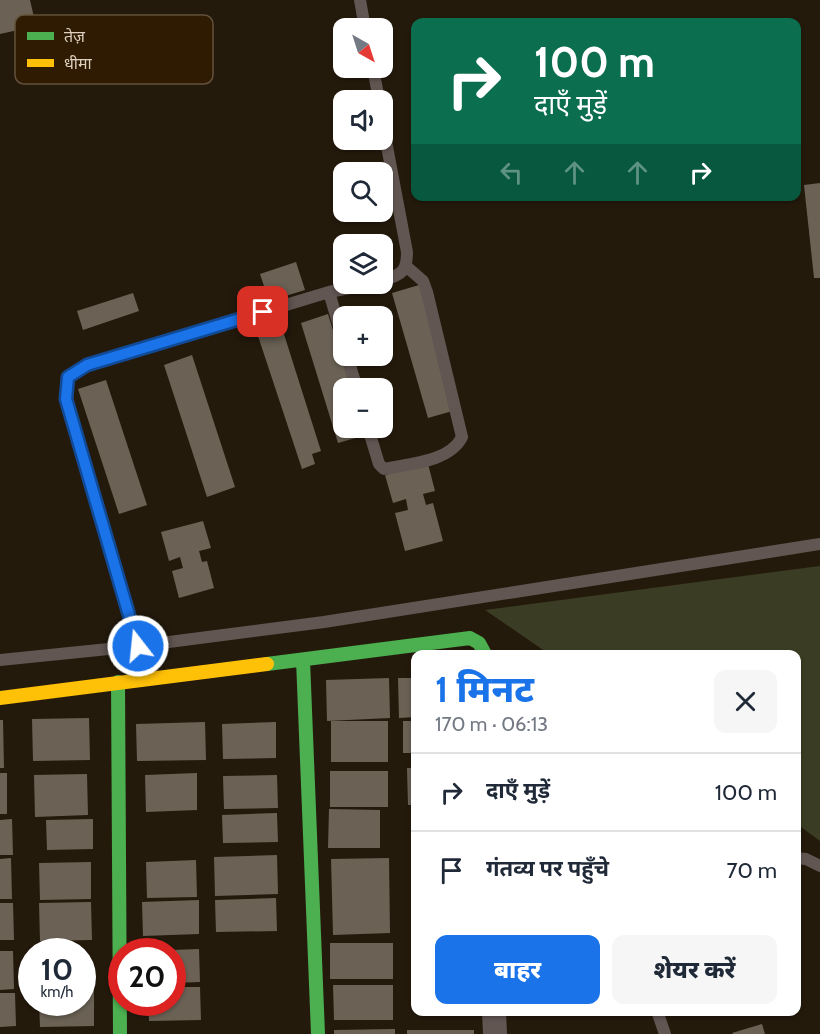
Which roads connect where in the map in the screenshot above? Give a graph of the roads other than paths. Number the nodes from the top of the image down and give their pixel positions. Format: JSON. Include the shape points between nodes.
{"nodes":[{"id":1,"x":360,"y":0,"type":"edge"},
{"id":2,"x":363,"y":18,"type":"edge"},
{"id":3,"x":388,"y":150,"type":"edge"},
{"id":4,"x":407,"y":267,"type":"junction"},
{"id":5,"x":393,"y":276,"type":"edge"},
{"id":6,"x":333,"y":291,"type":"edge"},
{"id":7,"x":329,"y":292,"type":"junction"},
{"id":8,"x":333,"y":306,"type":"edge"},
{"id":9,"x":371,"y":438,"type":"edge"},
{"id":10,"x":820,"y":544,"type":"edge"},
{"id":11,"x":138,"y":646,"type":"junction"},
{"id":12,"x":483,"y":650,"type":"edge"},
{"id":13,"x":0,"y":660,"type":"edge"},
{"id":14,"x":303,"y":660,"type":"junction"},
{"id":15,"x":118,"y":682,"type":"junction"},
{"id":16,"x":0,"y":698,"type":"edge"},
{"id":17,"x":801,"y":858,"type":"edge"},
{"id":18,"x":820,"y":866,"type":"edge"},
{"id":19,"x":494,"y":1016,"type":"edge"},
{"id":20,"x":659,"y":1016,"type":"edge"},
{"id":21,"x":120,"y":1034,"type":"edge"},
{"id":22,"x":318,"y":1034,"type":"edge"},
{"id":23,"x":495,"y":1034,"type":"edge"},
{"id":24,"x":665,"y":1034,"type":"edge"}],
"edges":[{"from":1,"to":2,"type":"lane"},
{"from":3,"to":4,"type":"lane"},
{"from":4,"to":5,"type":"lane"},
{"from":4,"to":9,"type":"lane","via":[[423,281],[427,292],[462,437],[458,445],[443,455],[384,469]]},
{"from":6,"to":7,"type":"lane"},
{"from":7,"to":8,"type":"lane"},
{"from":7,"to":11,"type":"lane","via":[[87,365],[68,377],[66,399]]},
{"from":10,"to":11,"type":"lane","via":[[324,622]]},
{"from":11,"to":13,"type":"lane"},
{"from":12,"to":14,"type":"street","via":[[470,638]]},
{"from":14,"to":15,"type":"street"},
{"from":14,"to":22,"type":"street"},
{"from":15,"to":16,"type":"street"},
{"from":15,"to":21,"type":"street"},
{"from":17,"to":18,"type":"lane"},
{"from":19,"to":23,"type":"street"},
{"from":20,"to":24,"type":"lane"}]}
